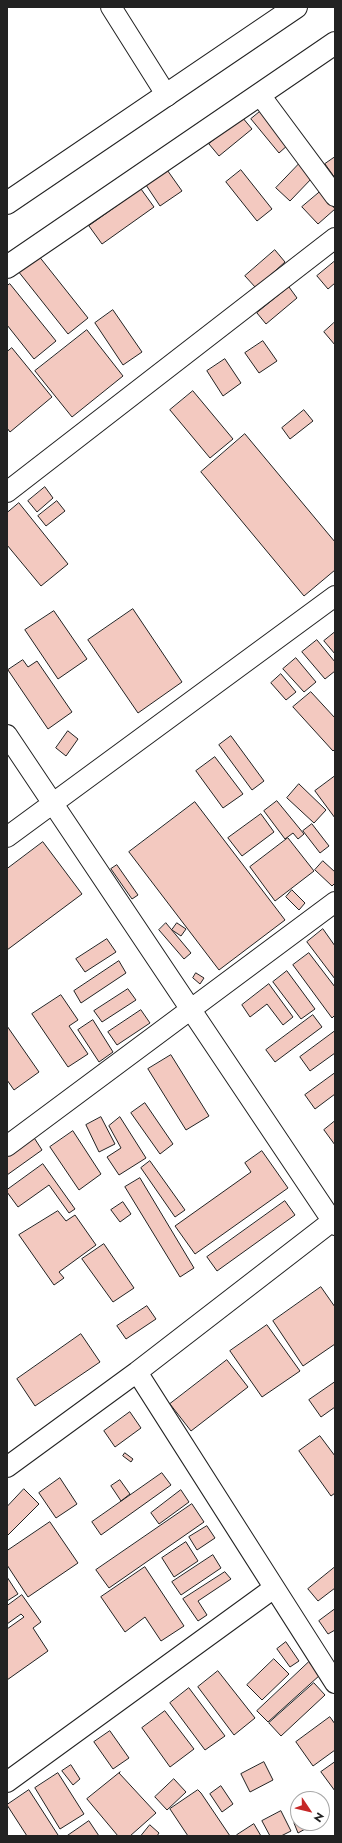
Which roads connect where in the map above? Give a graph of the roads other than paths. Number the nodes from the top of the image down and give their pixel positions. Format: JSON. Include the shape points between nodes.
{"nodes":[{"id":1,"x":111,"y":7,"type":"edge"},
{"id":2,"x":296,"y":7,"type":"edge"},
{"id":3,"x":335,"y":43,"type":"edge"},
{"id":4,"x":260,"y":95,"type":"junction"},
{"id":5,"x":167,"y":96,"type":"junction"},
{"id":6,"x":335,"y":196,"type":"edge"},
{"id":7,"x":7,"y":203,"type":"edge"},
{"id":8,"x":335,"y":238,"type":"edge"},
{"id":9,"x":7,"y":267,"type":"edge"},
{"id":10,"x":7,"y":492,"type":"edge"},
{"id":11,"x":335,"y":596,"type":"edge"},
{"id":12,"x":7,"y":734,"type":"edge"},
{"id":13,"x":52,"y":804,"type":"junction"},
{"id":14,"x":7,"y":836,"type":"edge"},
{"id":15,"x":335,"y":902,"type":"edge"},
{"id":16,"x":191,"y":1010,"type":"junction"},
{"id":17,"x":7,"y":1146,"type":"edge"},
{"id":18,"x":334,"y":1221,"type":"edge"},
{"id":19,"x":137,"y":1372,"type":"junction"},
{"id":20,"x":7,"y":1467,"type":"edge"},
{"id":21,"x":274,"y":1588,"type":"junction"},
{"id":22,"x":335,"y":1683,"type":"edge"},
{"id":23,"x":7,"y":1782,"type":"edge"}],
"edges":[{"from":1,"to":5,"type":"street"},
{"from":2,"to":5,"type":"main road"},
{"from":3,"to":4,"type":"main road"},
{"from":4,"to":6,"type":"street"},
{"from":4,"to":9,"type":"main road"},
{"from":5,"to":7,"type":"main road"},
{"from":8,"to":10,"type":"street"},
{"from":11,"to":13,"type":"street"},
{"from":12,"to":13,"type":"street"},
{"from":13,"to":14,"type":"street"},
{"from":13,"to":16,"type":"street"},
{"from":15,"to":16,"type":"street"},
{"from":16,"to":17,"type":"street"},
{"from":16,"to":18,"type":"street"},
{"from":18,"to":19,"type":"street"},
{"from":19,"to":20,"type":"street"},
{"from":19,"to":21,"type":"street"},
{"from":21,"to":22,"type":"street"},
{"from":21,"to":23,"type":"street"}]}
